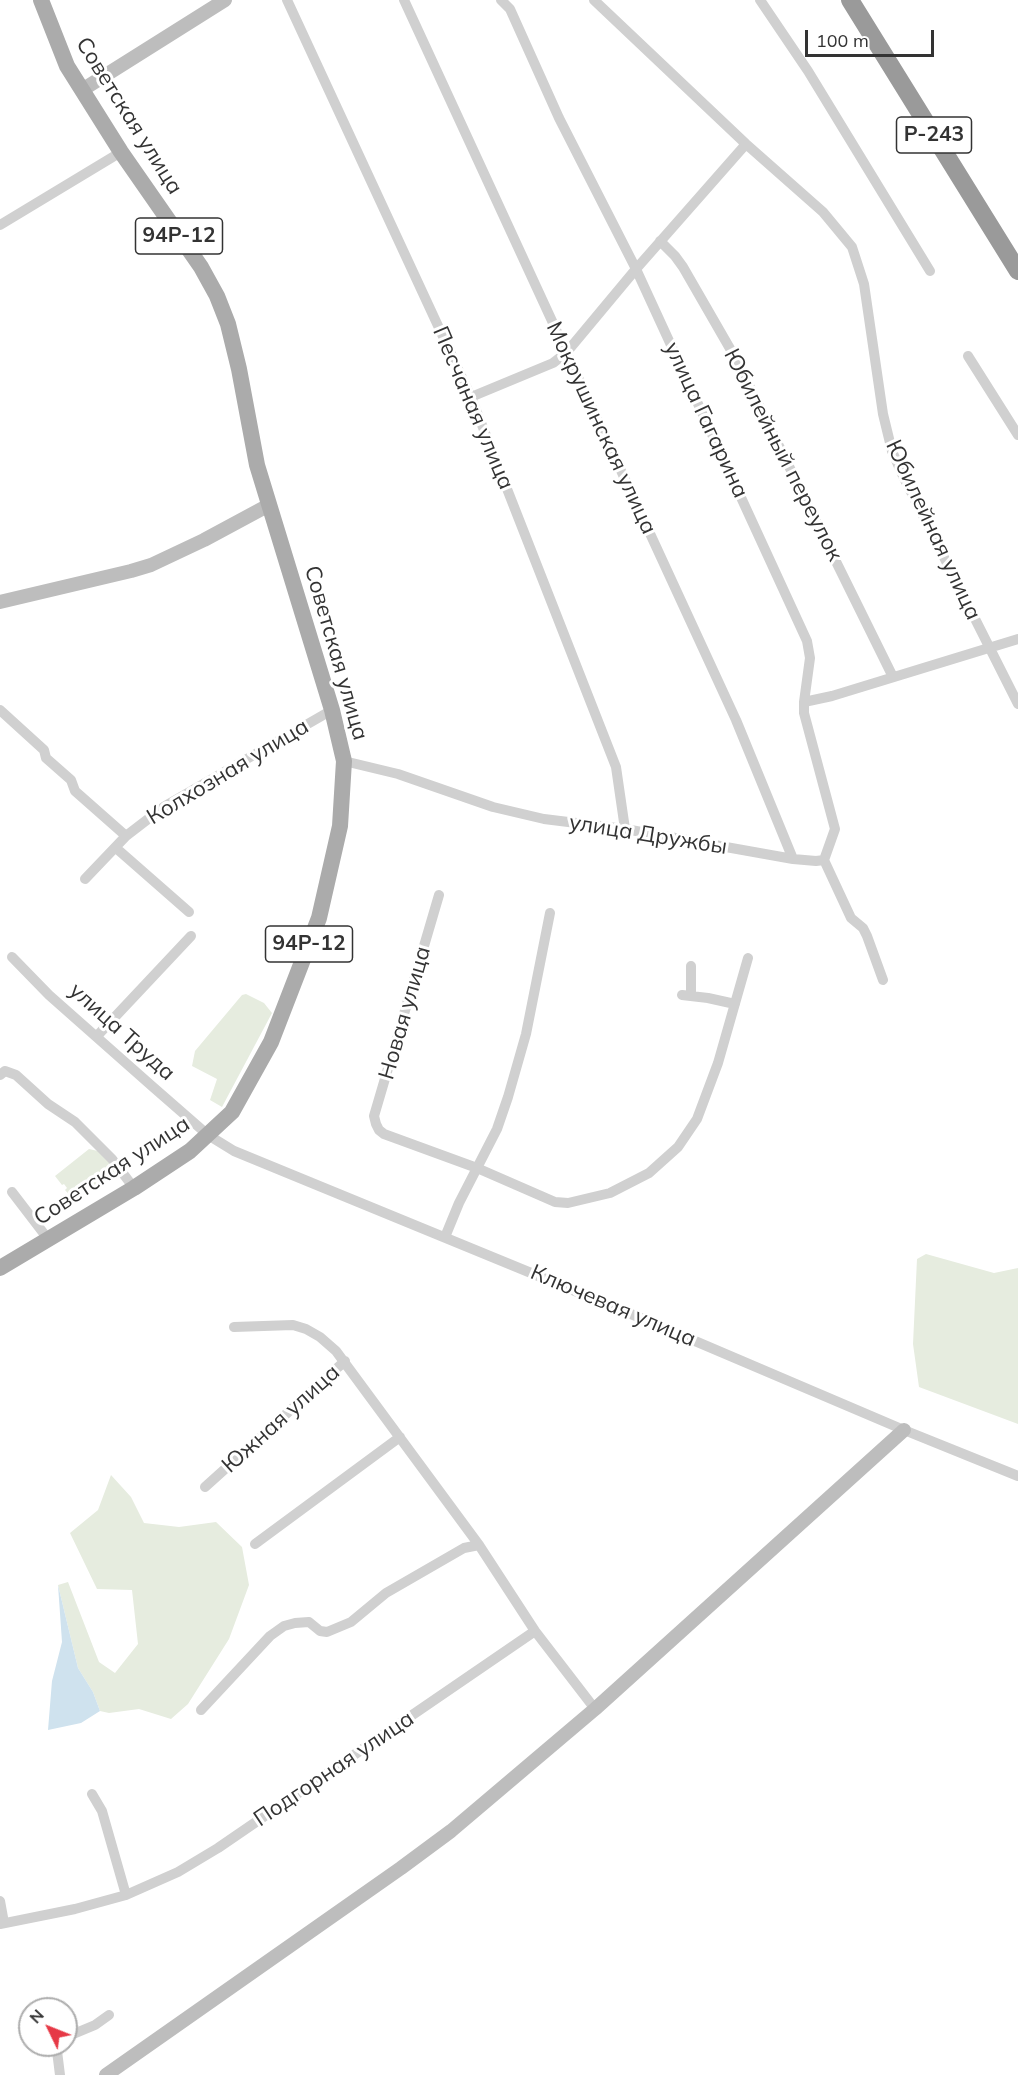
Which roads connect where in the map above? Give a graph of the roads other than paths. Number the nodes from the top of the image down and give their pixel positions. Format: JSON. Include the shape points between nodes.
{"nodes":[{"id":1,"x":41,"y":0,"type":"edge"},
{"id":2,"x":225,"y":0,"type":"edge"},
{"id":3,"x":287,"y":0,"type":"edge"},
{"id":4,"x":404,"y":0,"type":"edge"},
{"id":5,"x":501,"y":0,"type":"edge"},
{"id":6,"x":594,"y":0,"type":"edge"},
{"id":7,"x":760,"y":0,"type":"edge"},
{"id":8,"x":850,"y":0,"type":"edge"},
{"id":9,"x":82,"y":90,"type":"junction"},
{"id":10,"x":746,"y":144,"type":"junction"},
{"id":11,"x":121,"y":152,"type":"junction"},
{"id":12,"x":0,"y":225,"type":"edge"},
{"id":13,"x":660,"y":241,"type":"junction"},
{"id":14,"x":636,"y":268,"type":"junction"},
{"id":15,"x":930,"y":271,"type":"dead end"},
{"id":16,"x":1018,"y":271,"type":"edge"},
{"id":17,"x":566,"y":352,"type":"junction"},
{"id":18,"x":968,"y":356,"type":"dead end"},
{"id":19,"x":471,"y":397,"type":"junction"},
{"id":20,"x":1018,"y":435,"type":"edge"},
{"id":21,"x":269,"y":505,"type":"junction"},
{"id":22,"x":0,"y":602,"type":"edge"},
{"id":23,"x":1018,"y":639,"type":"edge"},
{"id":24,"x":990,"y":648,"type":"junction"},
{"id":25,"x":893,"y":677,"type":"junction"},
{"id":26,"x":804,"y":702,"type":"junction"},
{"id":27,"x":1018,"y":704,"type":"edge"},
{"id":28,"x":0,"y":710,"type":"edge"},
{"id":29,"x":332,"y":710,"type":"junction"},
{"id":30,"x":344,"y":762,"type":"junction"},
{"id":31,"x":625,"y":829,"type":"junction"},
{"id":32,"x":126,"y":836,"type":"junction"},
{"id":33,"x":116,"y":848,"type":"junction"},
{"id":34,"x":794,"y":859,"type":"junction"},
{"id":35,"x":824,"y":860,"type":"junction"},
{"id":36,"x":85,"y":879,"type":"dead end"},
{"id":37,"x":440,"y":895,"type":"dead end"},
{"id":38,"x":189,"y":912,"type":"dead end"},
{"id":39,"x":550,"y":913,"type":"dead end"},
{"id":40,"x":191,"y":936,"type":"dead end"},
{"id":41,"x":12,"y":957,"type":"dead end"},
{"id":42,"x":748,"y":958,"type":"dead end"},
{"id":43,"x":691,"y":966,"type":"dead end"},
{"id":44,"x":883,"y":980,"type":"dead end"},
{"id":45,"x":735,"y":1004,"type":"junction"},
{"id":46,"x":97,"y":1036,"type":"junction"},
{"id":47,"x":0,"y":1075,"type":"edge"},
{"id":48,"x":208,"y":1135,"type":"junction"},
{"id":49,"x":477,"y":1168,"type":"junction"},
{"id":50,"x":134,"y":1188,"type":"junction"},
{"id":51,"x":12,"y":1192,"type":"dead end"},
{"id":52,"x":445,"y":1237,"type":"junction"},
{"id":53,"x":48,"y":1239,"type":"junction"},
{"id":54,"x":0,"y":1268,"type":"edge"},
{"id":55,"x":234,"y":1328,"type":"dead end"},
{"id":56,"x":345,"y":1361,"type":"junction"},
{"id":57,"x":904,"y":1430,"type":"junction"},
{"id":58,"x":400,"y":1437,"type":"junction"},
{"id":59,"x":1018,"y":1476,"type":"edge"},
{"id":60,"x":205,"y":1486,"type":"dead end"},
{"id":61,"x":255,"y":1544,"type":"dead end"},
{"id":62,"x":479,"y":1545,"type":"junction"},
{"id":63,"x":535,"y":1631,"type":"junction"},
{"id":64,"x":595,"y":1709,"type":"junction"},
{"id":65,"x":201,"y":1710,"type":"dead end"},
{"id":66,"x":92,"y":1794,"type":"dead end"},
{"id":67,"x":126,"y":1895,"type":"junction"},
{"id":68,"x":0,"y":1900,"type":"edge"},
{"id":69,"x":2,"y":1924,"type":"edge"},
{"id":70,"x":109,"y":2015,"type":"dead end"},
{"id":71,"x":78,"y":2032,"type":"edge"},
{"id":72,"x":59,"y":2057,"type":"edge"},
{"id":73,"x":60,"y":2075,"type":"edge"},
{"id":74,"x":106,"y":2075,"type":"edge"}],
"edges":[{"from":1,"to":9,"type":"main road","name":"Советская улица","number":"94Р-12","via":[[67,66]]},
{"from":2,"to":9,"type":"street"},
{"from":3,"to":19,"type":"street","name":"Песчаная улица"},
{"from":4,"to":17,"type":"street","name":"Мокрушинская улица"},
{"from":5,"to":14,"type":"street","name":"улица Гагарина","via":[[510,9],[559,117]]},
{"from":6,"to":10,"type":"street","name":"Юбилейная улица"},
{"from":7,"to":15,"type":"street"},
{"from":8,"to":16,"type":"highway","number":"Р-243"},
{"from":9,"to":11,"type":"main road","name":"Советская улица","number":"94Р-12"},
{"from":10,"to":13,"type":"street"},
{"from":10,"to":24,"type":"street","name":"Юбилейная улица","via":[[823,212],[852,247],[864,284],[892,451]]},
{"from":11,"to":12,"type":"street"},
{"from":11,"to":21,"type":"main road","name":"Советская улица","number":"94Р-12","via":[[217,296],[228,324]]},
{"from":13,"to":14,"type":"street"},
{"from":13,"to":25,"type":"street","name":"Юбилейный переулок","via":[[683,267],[736,359]]},
{"from":14,"to":17,"type":"street"},
{"from":14,"to":26,"type":"street","name":"улица Гагарина","via":[[807,641],[810,657]]},
{"from":17,"to":19,"type":"street","via":[[553,363]]},
{"from":17,"to":34,"type":"street","name":"Мокрушинская улица","via":[[736,720]]},
{"from":18,"to":20,"type":"street"},
{"from":19,"to":31,"type":"street","name":"Песчаная улица","via":[[616,767]]},
{"from":21,"to":22,"type":"street","via":[[151,565]]},
{"from":21,"to":29,"type":"main road","name":"Советская улица","number":"94Р-12"},
{"from":23,"to":24,"type":"street"},
{"from":24,"to":25,"type":"street"},
{"from":24,"to":27,"type":"street","name":"Юбилейная улица"},
{"from":25,"to":26,"type":"street"},
{"from":26,"to":35,"type":"street","name":"улица Гагарина","via":[[835,829]]},
{"from":28,"to":32,"type":"street","name":"Колхозная улица","via":[[44,750],[46,758],[71,780],[75,791]]},
{"from":29,"to":30,"type":"main road","name":"Советская улица","number":"94Р-12"},
{"from":29,"to":32,"type":"street","name":"Колхозная улица","via":[[165,806]]},
{"from":30,"to":31,"type":"street","name":"улица Дружбы","via":[[398,774],[493,807],[544,819]]},
{"from":30,"to":48,"type":"main road","name":"Советская улица","number":"94Р-12","via":[[340,826],[319,918],[271,1042],[232,1112]]},
{"from":31,"to":34,"type":"street","name":"улица Дружбы"},
{"from":32,"to":33,"type":"street","name":"Колхозная улица"},
{"from":33,"to":36,"type":"street","name":"Колхозная улица"},
{"from":33,"to":38,"type":"street"},
{"from":34,"to":35,"type":"street","name":"улица Дружбы"},
{"from":35,"to":44,"type":"street","via":[[851,918],[867,936]]},
{"from":37,"to":49,"type":"street","name":"Новая улица","via":[[374,1116],[384,1134]]},
{"from":39,"to":49,"type":"street","via":[[526,1034],[497,1129]]},
{"from":40,"to":46,"type":"street"},
{"from":41,"to":46,"type":"street","name":"улица Труда"},
{"from":42,"to":45,"type":"street"},
{"from":43,"to":45,"type":"street","via":[[686,995]]},
{"from":45,"to":49,"type":"street","via":[[697,1119],[678,1147],[649,1173],[610,1193],[568,1203],[555,1202]]},
{"from":46,"to":48,"type":"street","name":"улица Труда"},
{"from":47,"to":50,"type":"street","via":[[5,1071],[16,1075],[75,1122]]},
{"from":48,"to":50,"type":"main road","name":"Советская улица","number":"94Р-12"},
{"from":48,"to":52,"type":"street","name":"Ключевая улица","via":[[234,1151]]},
{"from":49,"to":52,"type":"street"},
{"from":50,"to":53,"type":"main road","name":"Советская улица","number":"94Р-12"},
{"from":51,"to":53,"type":"street"},
{"from":52,"to":57,"type":"street","name":"Ключевая улица"},
{"from":53,"to":54,"type":"main road","name":"Советская улица","number":"94Р-12"},
{"from":55,"to":56,"type":"street","name":"Южная улица","via":[[293,1325],[320,1337]]},
{"from":56,"to":58,"type":"street"},
{"from":56,"to":60,"type":"street","name":"Южная улица"},
{"from":57,"to":59,"type":"street","name":"Ключевая улица"},
{"from":57,"to":64,"type":"street"},
{"from":58,"to":61,"type":"street"},
{"from":58,"to":62,"type":"street"},
{"from":62,"to":63,"type":"street"},
{"from":62,"to":65,"type":"street","via":[[464,1548],[386,1593],[351,1622],[327,1632],[309,1622],[284,1626]]},
{"from":63,"to":64,"type":"street"},
{"from":63,"to":67,"type":"street","name":"Подгорная улица","via":[[218,1848],[178,1872]]},
{"from":64,"to":74,"type":"street","via":[[451,1831]]},
{"from":66,"to":67,"type":"street","via":[[102,1811]]},
{"from":67,"to":69,"type":"street","name":"Подгорная улица"},
{"from":68,"to":69,"type":"street","name":"Подгорная улица"},
{"from":70,"to":71,"type":"street"},
{"from":72,"to":73,"type":"street"}]}
